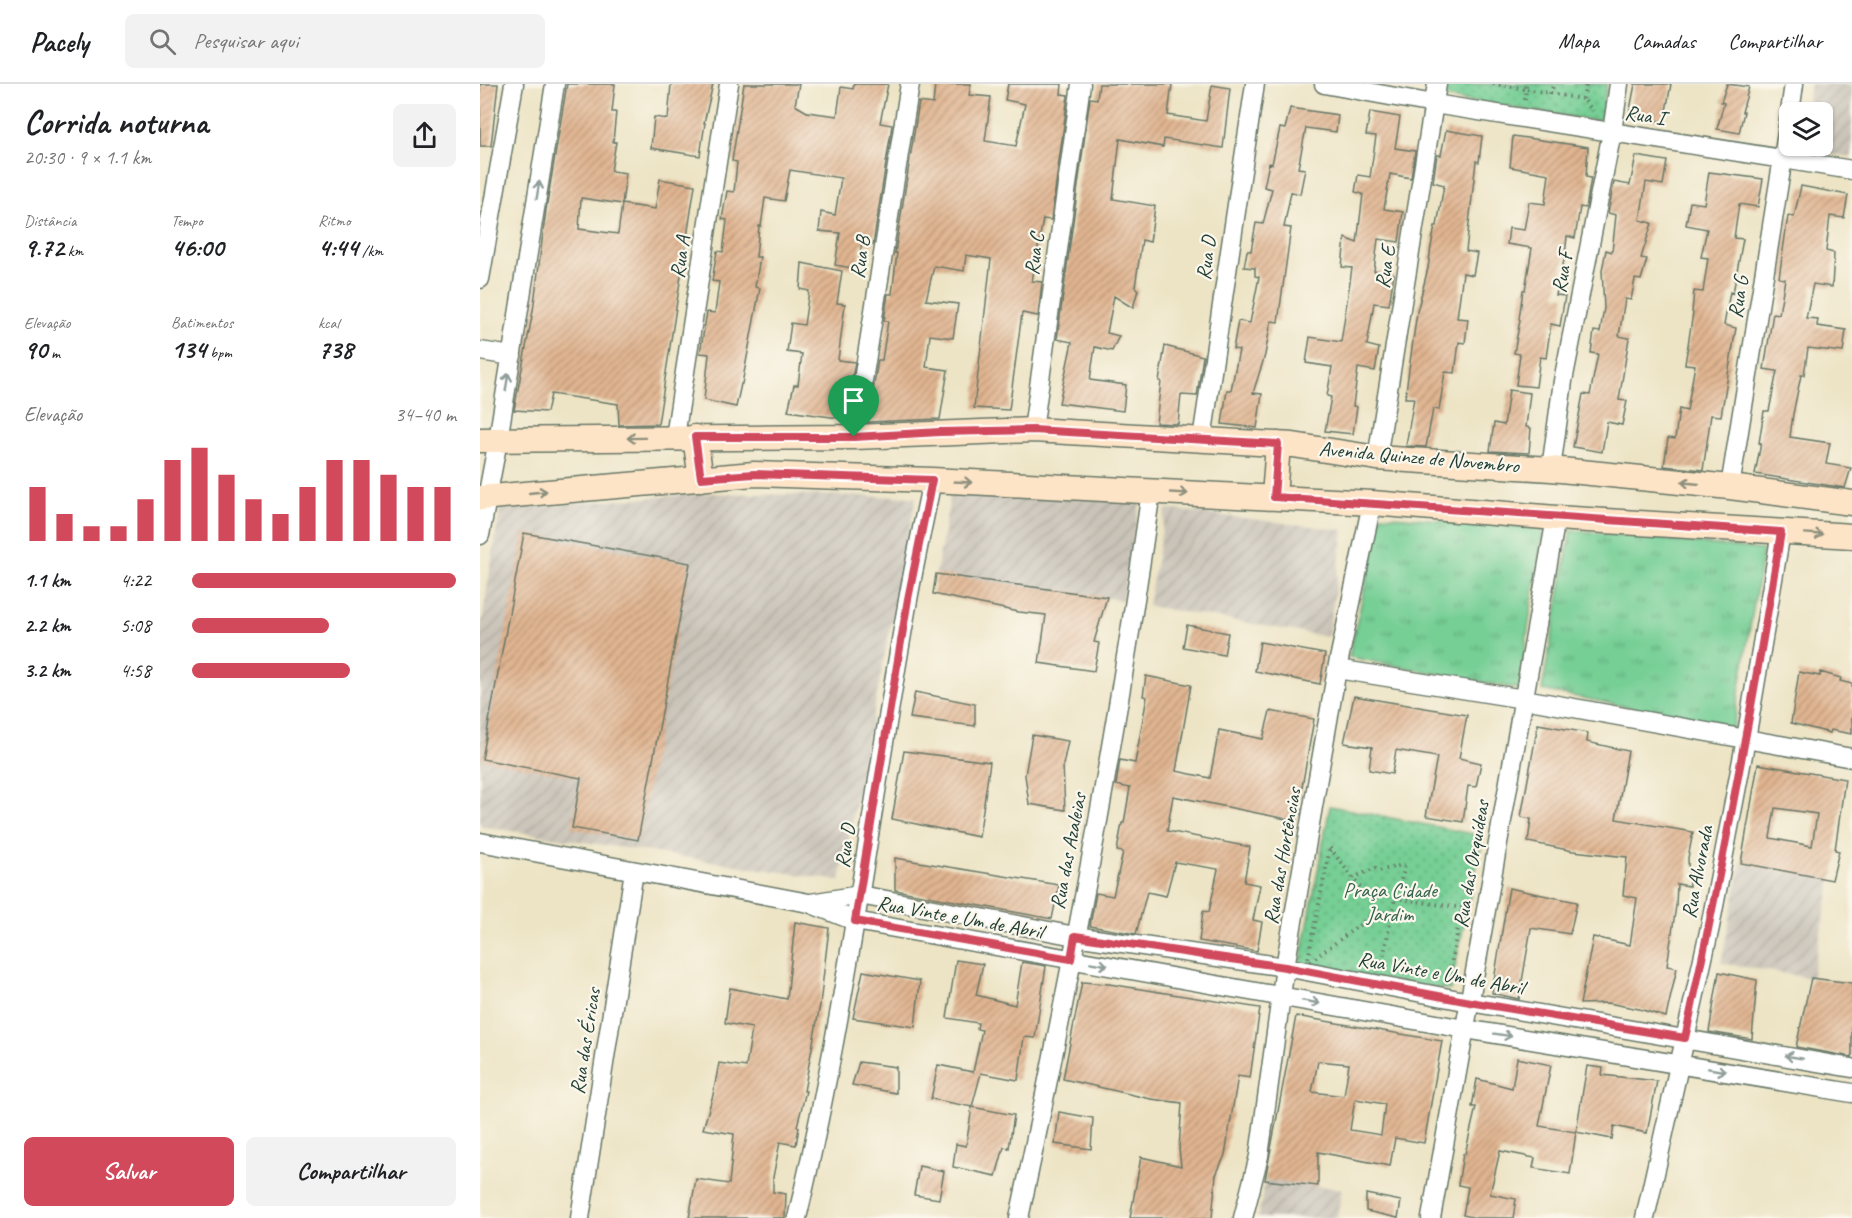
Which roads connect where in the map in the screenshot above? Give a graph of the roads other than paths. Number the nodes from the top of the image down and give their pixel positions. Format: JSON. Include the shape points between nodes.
{"nodes":[{"id":1,"x":514,"y":84,"type":"edge"},
{"id":2,"x":555,"y":84,"type":"edge"},
{"id":3,"x":729,"y":84,"type":"edge"},
{"id":4,"x":910,"y":84,"type":"edge"},
{"id":5,"x":1081,"y":84,"type":"edge"},
{"id":6,"x":1254,"y":84,"type":"edge"},
{"id":7,"x":1324,"y":84,"type":"edge"},
{"id":8,"x":1437,"y":84,"type":"edge"},
{"id":9,"x":1619,"y":84,"type":"edge"},
{"id":10,"x":1794,"y":84,"type":"edge"},
{"id":11,"x":1792,"y":102,"type":"edge"},
{"id":12,"x":1434,"y":104,"type":"junction"},
{"id":13,"x":1612,"y":132,"type":"junction"},
{"id":14,"x":1783,"y":156,"type":"edge"},
{"id":15,"x":1782,"y":160,"type":"junction"},
{"id":16,"x":1852,"y":170,"type":"edge"},
{"id":17,"x":480,"y":279,"type":"edge"},
{"id":18,"x":480,"y":351,"type":"edge"},
{"id":19,"x":512,"y":356,"type":"junction"},
{"id":20,"x":1033,"y":430,"type":"junction"},
{"id":21,"x":685,"y":437,"type":"junction"},
{"id":22,"x":854,"y":437,"type":"junction"},
{"id":23,"x":1202,"y":439,"type":"junction"},
{"id":24,"x":489,"y":440,"type":"edge"},
{"id":25,"x":1278,"y":444,"type":"junction"},
{"id":26,"x":1377,"y":458,"type":"junction"},
{"id":27,"x":1551,"y":469,"type":"junction"},
{"id":28,"x":701,"y":478,"type":"junction"},
{"id":29,"x":932,"y":480,"type":"junction"},
{"id":30,"x":1730,"y":487,"type":"junction"},
{"id":31,"x":1151,"y":491,"type":"junction"},
{"id":32,"x":1274,"y":497,"type":"junction"},
{"id":33,"x":483,"y":498,"type":"edge"},
{"id":34,"x":1852,"y":502,"type":"edge"},
{"id":35,"x":1372,"y":503,"type":"junction"},
{"id":36,"x":1556,"y":518,"type":"junction"},
{"id":37,"x":1781,"y":532,"type":"junction"},
{"id":38,"x":480,"y":535,"type":"edge"},
{"id":39,"x":1852,"y":536,"type":"edge"},
{"id":40,"x":1337,"y":669,"type":"junction"},
{"id":41,"x":1524,"y":699,"type":"junction"},
{"id":42,"x":1746,"y":739,"type":"junction"},
{"id":43,"x":1852,"y":758,"type":"edge"},
{"id":44,"x":480,"y":842,"type":"edge"},
{"id":45,"x":634,"y":871,"type":"junction"},
{"id":46,"x":860,"y":895,"type":"junction"},
{"id":47,"x":809,"y":903,"type":"junction"},
{"id":48,"x":855,"y":921,"type":"junction"},
{"id":49,"x":1075,"y":936,"type":"junction"},
{"id":50,"x":1071,"y":959,"type":"junction"},
{"id":51,"x":1285,"y":967,"type":"junction"},
{"id":52,"x":1282,"y":997,"type":"junction"},
{"id":53,"x":1470,"y":1002,"type":"junction"},
{"id":54,"x":1465,"y":1029,"type":"junction"},
{"id":55,"x":1685,"y":1038,"type":"junction"},
{"id":56,"x":1681,"y":1064,"type":"junction"},
{"id":57,"x":1852,"y":1068,"type":"edge"},
{"id":58,"x":1852,"y":1093,"type":"edge"},
{"id":59,"x":580,"y":1218,"type":"edge"},
{"id":60,"x":796,"y":1218,"type":"edge"},
{"id":61,"x":1019,"y":1218,"type":"edge"},
{"id":62,"x":1243,"y":1218,"type":"edge"},
{"id":63,"x":1431,"y":1218,"type":"edge"},
{"id":64,"x":1645,"y":1218,"type":"edge"}],
"edges":[{"from":1,"to":17,"type":"street"},
{"from":19,"to":2,"type":"street","one_way":true},
{"from":3,"to":21,"type":"street","name":"Rua A"},
{"from":4,"to":22,"type":"street","name":"Rua B"},
{"from":5,"to":20,"type":"street","name":"Rua C"},
{"from":6,"to":23,"type":"street","name":"Rua D"},
{"from":7,"to":12,"type":"street","name":"Rua I"},
{"from":8,"to":12,"type":"street","name":"Rua E"},
{"from":9,"to":13,"type":"street","name":"Rua F"},
{"from":10,"to":11,"type":"street","name":"Rua G"},
{"from":12,"to":13,"type":"street","name":"Rua I"},
{"from":12,"to":26,"type":"street","name":"Rua E"},
{"from":13,"to":15,"type":"street","name":"Rua I"},
{"from":13,"to":27,"type":"street","name":"Rua F","via":[[1563,381]]},
{"from":14,"to":15,"type":"street","name":"Rua G"},
{"from":15,"to":16,"type":"street","name":"Rua I"},
{"from":15,"to":30,"type":"street","name":"Rua G"},
{"from":18,"to":19,"type":"street"},
{"from":24,"to":19,"type":"street","one_way":true},
{"from":20,"to":22,"type":"main road","name":"Avenida Quinze de Novembro"},
{"from":20,"to":23,"type":"main road","name":"Avenida Quinze de Novembro"},
{"from":21,"to":22,"type":"main road","name":"Avenida Quinze de Novembro"},
{"from":21,"to":24,"type":"main road","name":"Avenida Quinze de Novembro","one_way":true},
{"from":21,"to":28,"type":"main road"},
{"from":23,"to":25,"type":"main road","name":"Avenida Quinze de Novembro"},
{"from":24,"to":33,"type":"street"},
{"from":25,"to":26,"type":"main road","name":"Avenida Quinze de Novembro"},
{"from":25,"to":32,"type":"main road"},
{"from":26,"to":27,"type":"main road","name":"Avenida Quinze de Novembro"},
{"from":30,"to":27,"type":"main road","name":"Avenida Quinze de Novembro","one_way":true},
{"from":28,"to":29,"type":"main road","via":[[754,474]]},
{"from":33,"to":28,"type":"main road","one_way":true},
{"from":29,"to":31,"type":"main road","one_way":true},
{"from":29,"to":46,"type":"street","name":"Rua D","via":[[908,599]]},
{"from":30,"to":34,"type":"main road","name":"Avenida Quinze de Novembro"},
{"from":31,"to":32,"type":"main road","one_way":true},
{"from":31,"to":49,"type":"street","name":"Rua das Azaleias","via":[[1131,637]]},
{"from":32,"to":35,"type":"main road"},
{"from":33,"to":38,"type":"street"},
{"from":35,"to":36,"type":"main road"},
{"from":35,"to":40,"type":"street","name":"Rua das Hortências"},
{"from":36,"to":37,"type":"main road"},
{"from":36,"to":41,"type":"street","name":"Rua das Orquídeas"},
{"from":37,"to":39,"type":"main road","one_way":true},
{"from":37,"to":42,"type":"street","name":"Rua Alvorada"},
{"from":40,"to":41,"type":"street"},
{"from":40,"to":51,"type":"street","name":"Rua das Hortências"},
{"from":41,"to":42,"type":"street"},
{"from":41,"to":53,"type":"street","name":"Rua das Orquídeas"},
{"from":42,"to":43,"type":"street"},
{"from":42,"to":55,"type":"street","name":"Rua Alvorada"},
{"from":44,"to":45,"type":"street","name":"Rua Vinte e Um de Abril"},
{"from":45,"to":47,"type":"street","name":"Rua Vinte e Um de Abril"},
{"from":45,"to":59,"type":"street","name":"Rua das Éricas"},
{"from":46,"to":47,"type":"street","name":"Rua Vinte e Um de Abril"},
{"from":46,"to":48,"type":"street","name":"Rua D"},
{"from":46,"to":49,"type":"street","name":"Rua Vinte e Um de Abril"},
{"from":47,"to":48,"type":"street","name":"Rua Vinte e Um de Abril"},
{"from":48,"to":50,"type":"street","name":"Rua Vinte e Um de Abril"},
{"from":48,"to":60,"type":"street","name":"Rua D","via":[[826,1088]]},
{"from":49,"to":50,"type":"street","name":"Rua das Azaleias"},
{"from":49,"to":51,"type":"street","name":"Rua Vinte e Um de Abril"},
{"from":50,"to":52,"type":"street","name":"Rua Vinte e Um de Abril","one_way":true},
{"from":50,"to":61,"type":"street","name":"Rua das Azaleias"},
{"from":51,"to":52,"type":"street","name":"Rua das Hortências"},
{"from":51,"to":53,"type":"street","name":"Rua Vinte e Um de Abril"},
{"from":52,"to":54,"type":"street","name":"Rua Vinte e Um de Abril","one_way":true},
{"from":52,"to":62,"type":"street","name":"Rua das Hortências","via":[[1259,1156]]},
{"from":53,"to":54,"type":"street","name":"Rua das Orquídeas"},
{"from":53,"to":55,"type":"street","name":"Rua Vinte e Um de Abril"},
{"from":54,"to":56,"type":"street","name":"Rua Vinte e Um de Abril","one_way":true},
{"from":54,"to":63,"type":"street","name":"Rua das Orquídeas"},
{"from":55,"to":56,"type":"street","name":"Rua Alvorada"},
{"from":57,"to":55,"type":"street","name":"Rua Vinte e Um de Abril","one_way":true},
{"from":56,"to":58,"type":"street","name":"Rua Vinte e Um de Abril","one_way":true},
{"from":56,"to":64,"type":"street","name":"Rua Alvorada"}]}
